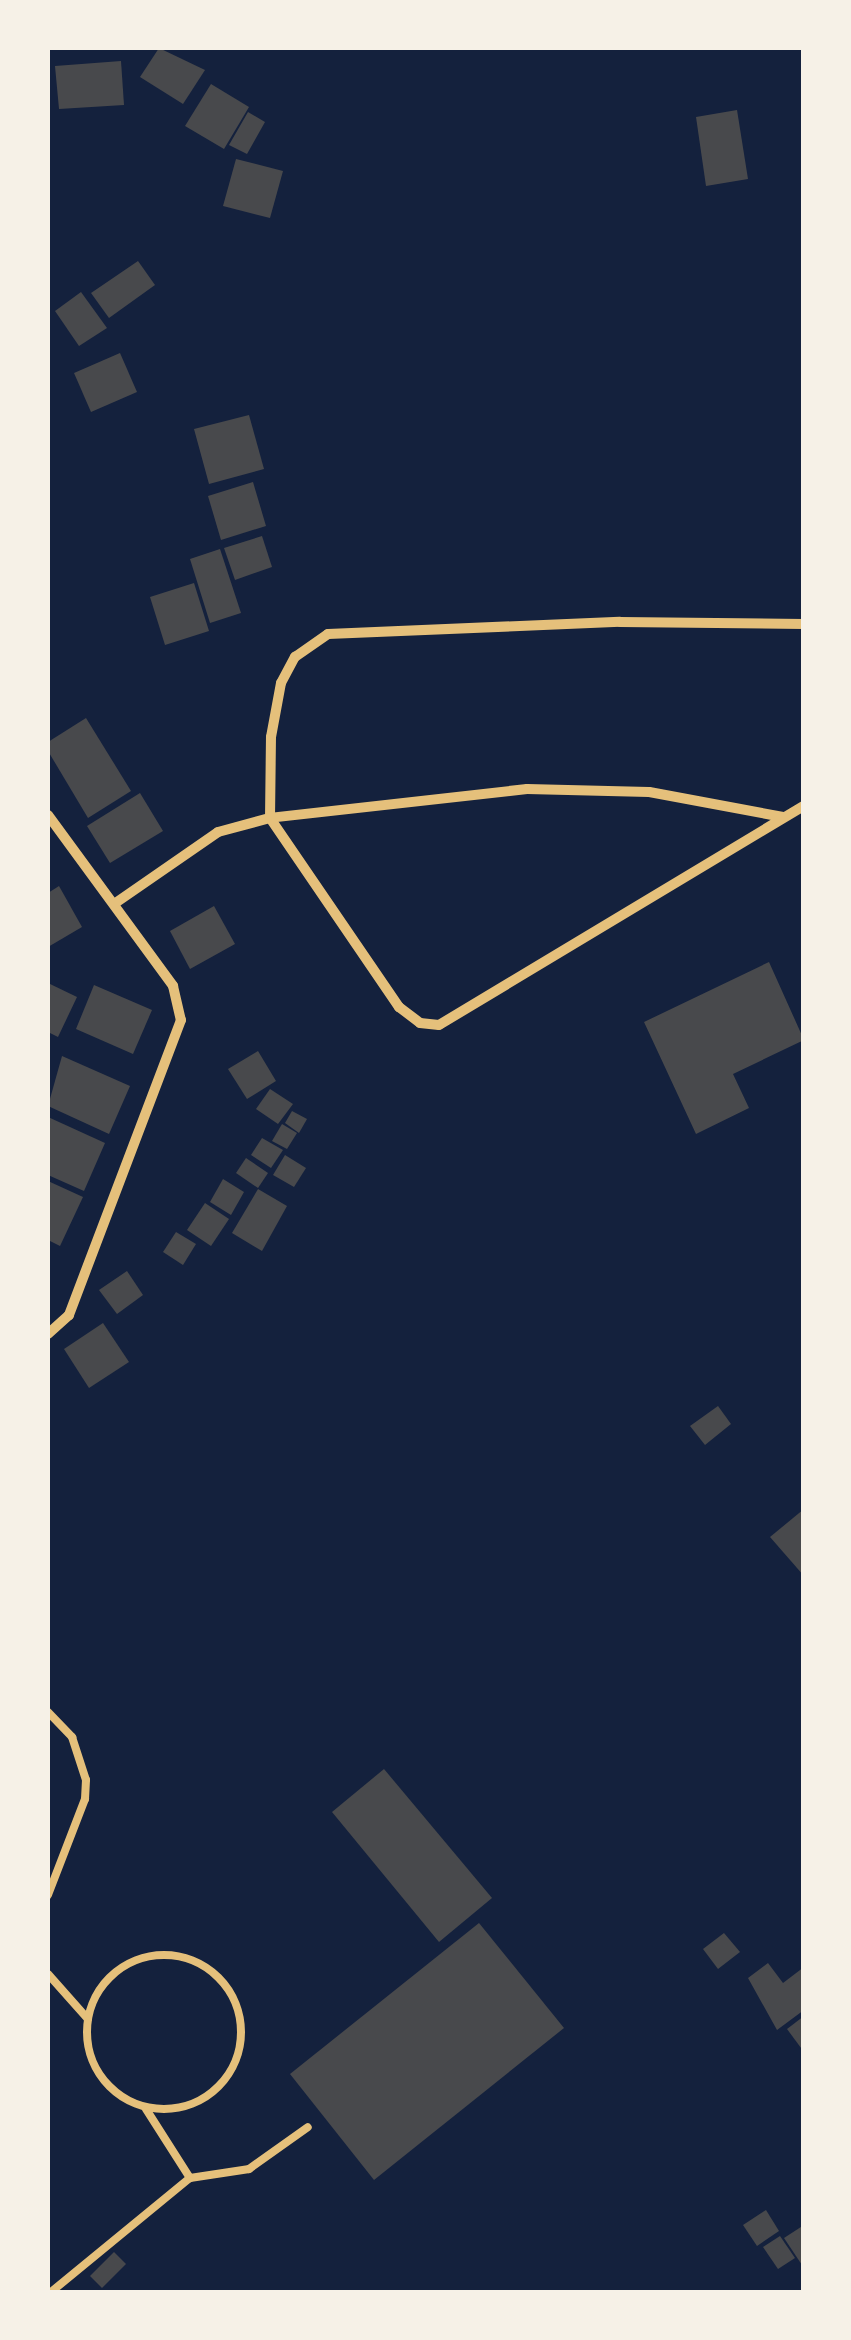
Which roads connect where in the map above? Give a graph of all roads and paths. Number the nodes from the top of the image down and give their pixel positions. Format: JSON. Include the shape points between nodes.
{"nodes":[{"id":1,"x":804,"y":624,"type":"edge"},
{"id":2,"x":804,"y":806,"type":"edge"},
{"id":3,"x":48,"y":816,"type":"edge"},
{"id":4,"x":783,"y":817,"type":"junction"},
{"id":5,"x":270,"y":818,"type":"junction"},
{"id":6,"x":114,"y":904,"type":"junction"},
{"id":7,"x":48,"y":1334,"type":"edge"},
{"id":8,"x":48,"y":1712,"type":"edge"},
{"id":9,"x":48,"y":1895,"type":"edge"},
{"id":10,"x":48,"y":1974,"type":"edge"},
{"id":11,"x":88,"y":2019,"type":"junction"},
{"id":12,"x":146,"y":2109,"type":"junction"},
{"id":13,"x":308,"y":2127,"type":"dead end"},
{"id":14,"x":190,"y":2178,"type":"junction"},
{"id":15,"x":51,"y":2292,"type":"edge"}],
"edges":[{"from":1,"to":5,"type":"street","via":[[620,622],[328,634],[295,656],[280,684]]},
{"from":2,"to":4,"type":"street"},
{"from":3,"to":6,"type":"street"},
{"from":4,"to":5,"type":"street","via":[[650,792],[527,789]]},
{"from":4,"to":5,"type":"street","via":[[438,1025],[420,1023],[399,1007]]},
{"from":5,"to":6,"type":"street","via":[[218,832]]},
{"from":6,"to":7,"type":"street","via":[[173,986],[181,1020],[69,1315]]},
{"from":8,"to":9,"type":"lane","via":[[72,1737],[86,1780],[85,1799]]},
{"from":10,"to":11,"type":"lane"},
{"from":11,"to":12,"type":"lane","via":[[89,2056],[102,2080]]},
{"from":11,"to":12,"type":"lane","via":[[107,1980],[154,1955],[182,1956],[226,1985],[242,2036],[221,2085],[174,2110]]},
{"from":12,"to":14,"type":"lane"},
{"from":13,"to":14,"type":"lane","via":[[250,2169]]},
{"from":14,"to":15,"type":"lane"}]}
